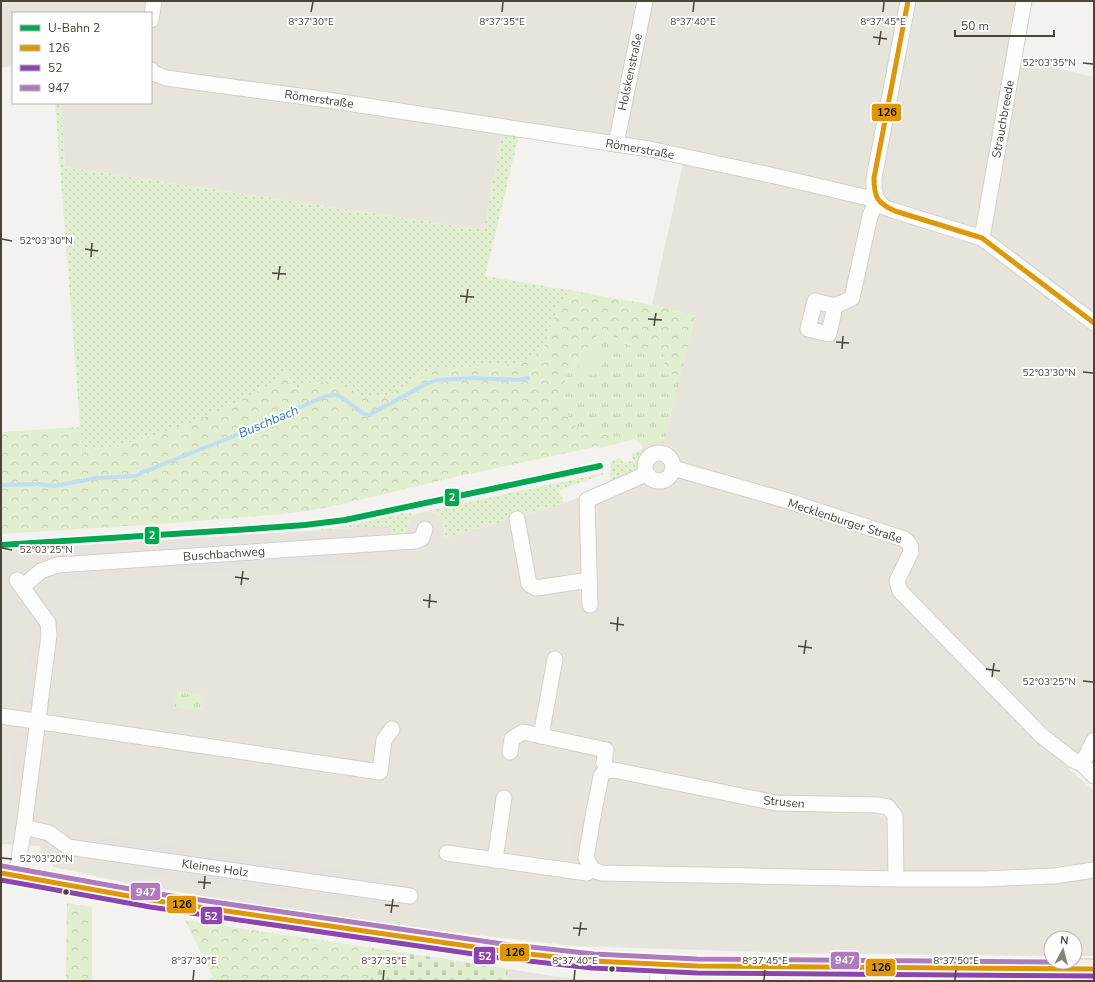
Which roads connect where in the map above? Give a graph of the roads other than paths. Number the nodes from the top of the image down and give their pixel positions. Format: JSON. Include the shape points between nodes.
{"nodes":[{"id":1,"x":154,"y":1,"type":"edge"},
{"id":2,"x":645,"y":1,"type":"edge"},
{"id":3,"x":908,"y":1,"type":"edge"},
{"id":4,"x":1024,"y":1,"type":"edge"},
{"id":5,"x":152,"y":14,"type":"edge"},
{"id":6,"x":152,"y":72,"type":"edge"},
{"id":7,"x":616,"y":144,"type":"junction"},
{"id":8,"x":877,"y":200,"type":"junction"},
{"id":9,"x":982,"y":238,"type":"junction"},
{"id":10,"x":835,"y":306,"type":"dead end"},
{"id":11,"x":1094,"y":323,"type":"edge"},
{"id":12,"x":673,"y":468,"type":"junction"},
{"id":13,"x":646,"y":474,"type":"junction"},
{"id":14,"x":517,"y":519,"type":"dead end"},
{"id":15,"x":425,"y":529,"type":"dead end"},
{"id":16,"x":589,"y":580,"type":"junction"},
{"id":17,"x":590,"y":605,"type":"dead end"},
{"id":18,"x":555,"y":659,"type":"dead end"},
{"id":19,"x":1,"y":716,"type":"edge"},
{"id":20,"x":38,"y":722,"type":"junction"},
{"id":21,"x":392,"y":729,"type":"dead end"},
{"id":22,"x":541,"y":736,"type":"junction"},
{"id":23,"x":1094,"y":740,"type":"edge"},
{"id":24,"x":510,"y":752,"type":"dead end"},
{"id":25,"x":1082,"y":764,"type":"junction"},
{"id":26,"x":608,"y":770,"type":"junction"},
{"id":27,"x":1094,"y":776,"type":"edge"},
{"id":28,"x":504,"y":798,"type":"dead end"},
{"id":29,"x":24,"y":827,"type":"junction"},
{"id":30,"x":447,"y":853,"type":"dead end"},
{"id":31,"x":495,"y":860,"type":"junction"},
{"id":32,"x":592,"y":869,"type":"junction"},
{"id":33,"x":1094,"y":870,"type":"edge"},
{"id":34,"x":9,"y":874,"type":"edge"},
{"id":35,"x":896,"y":879,"type":"junction"},
{"id":36,"x":410,"y":896,"type":"dead end"},
{"id":37,"x":1094,"y":969,"type":"edge"},
{"id":38,"x":658,"y":973,"type":"edge"}],
"edges":[{"from":1,"to":5,"type":"street"},
{"from":2,"to":7,"type":"street","name":"Holskenstraße"},
{"from":3,"to":8,"type":"street","via":[[874,178]]},
{"from":4,"to":9,"type":"street","name":"Strauchbreede"},
{"from":6,"to":7,"type":"street","name":"Römerstraße","via":[[166,78]]},
{"from":7,"to":8,"type":"street","name":"Römerstraße","via":[[649,149]]},
{"from":8,"to":9,"type":"street","name":"Römerstraße","via":[[884,207],[895,211]]},
{"from":8,"to":10,"type":"street","via":[[870,216],[852,298]]},
{"from":9,"to":11,"type":"street","name":"Römerstraße"},
{"from":12,"to":13,"type":"street","via":[[665,480],[652,480]]},
{"from":12,"to":13,"type":"street","via":[[668,456],[664,453],[655,453],[646,461]]},
{"from":12,"to":25,"type":"street","name":"Mecklenburger Straße","via":[[785,500],[904,539],[911,546],[911,552],[897,581],[900,591],[1042,736]]},
{"from":13,"to":16,"type":"street","via":[[587,500]]},
{"from":14,"to":16,"type":"street","via":[[529,584],[536,588]]},
{"from":15,"to":20,"type":"street","name":"Buschbachweg","via":[[422,538],[415,542],[57,565],[41,571],[19,583],[49,628]]},
{"from":16,"to":17,"type":"street"},
{"from":18,"to":22,"type":"street"},
{"from":19,"to":20,"type":"street"},
{"from":20,"to":21,"type":"street","via":[[380,772],[384,740]]},
{"from":20,"to":29,"type":"street"},
{"from":22,"to":24,"type":"street","via":[[523,732],[512,739]]},
{"from":22,"to":26,"type":"street","via":[[606,750],[604,762]]},
{"from":23,"to":25,"type":"street"},
{"from":25,"to":27,"type":"street"},
{"from":26,"to":32,"type":"street","via":[[603,773],[599,783],[586,853]]},
{"from":26,"to":35,"type":"street","name":"Strusen","via":[[780,804],[877,804],[888,807],[895,816]]},
{"from":28,"to":31,"type":"street"},
{"from":29,"to":34,"type":"street"},
{"from":29,"to":36,"type":"street","name":"Kleines Holz","via":[[49,833],[68,847]]},
{"from":30,"to":31,"type":"street"},
{"from":31,"to":32,"type":"street","via":[[587,873]]},
{"from":32,"to":35,"type":"street","via":[[608,874]]},
{"from":33,"to":35,"type":"street","via":[[1015,878]]},
{"from":34,"to":38,"type":"main road","via":[[151,900],[502,951],[593,961]]},
{"from":37,"to":38,"type":"main road","via":[[697,966]]}]}
